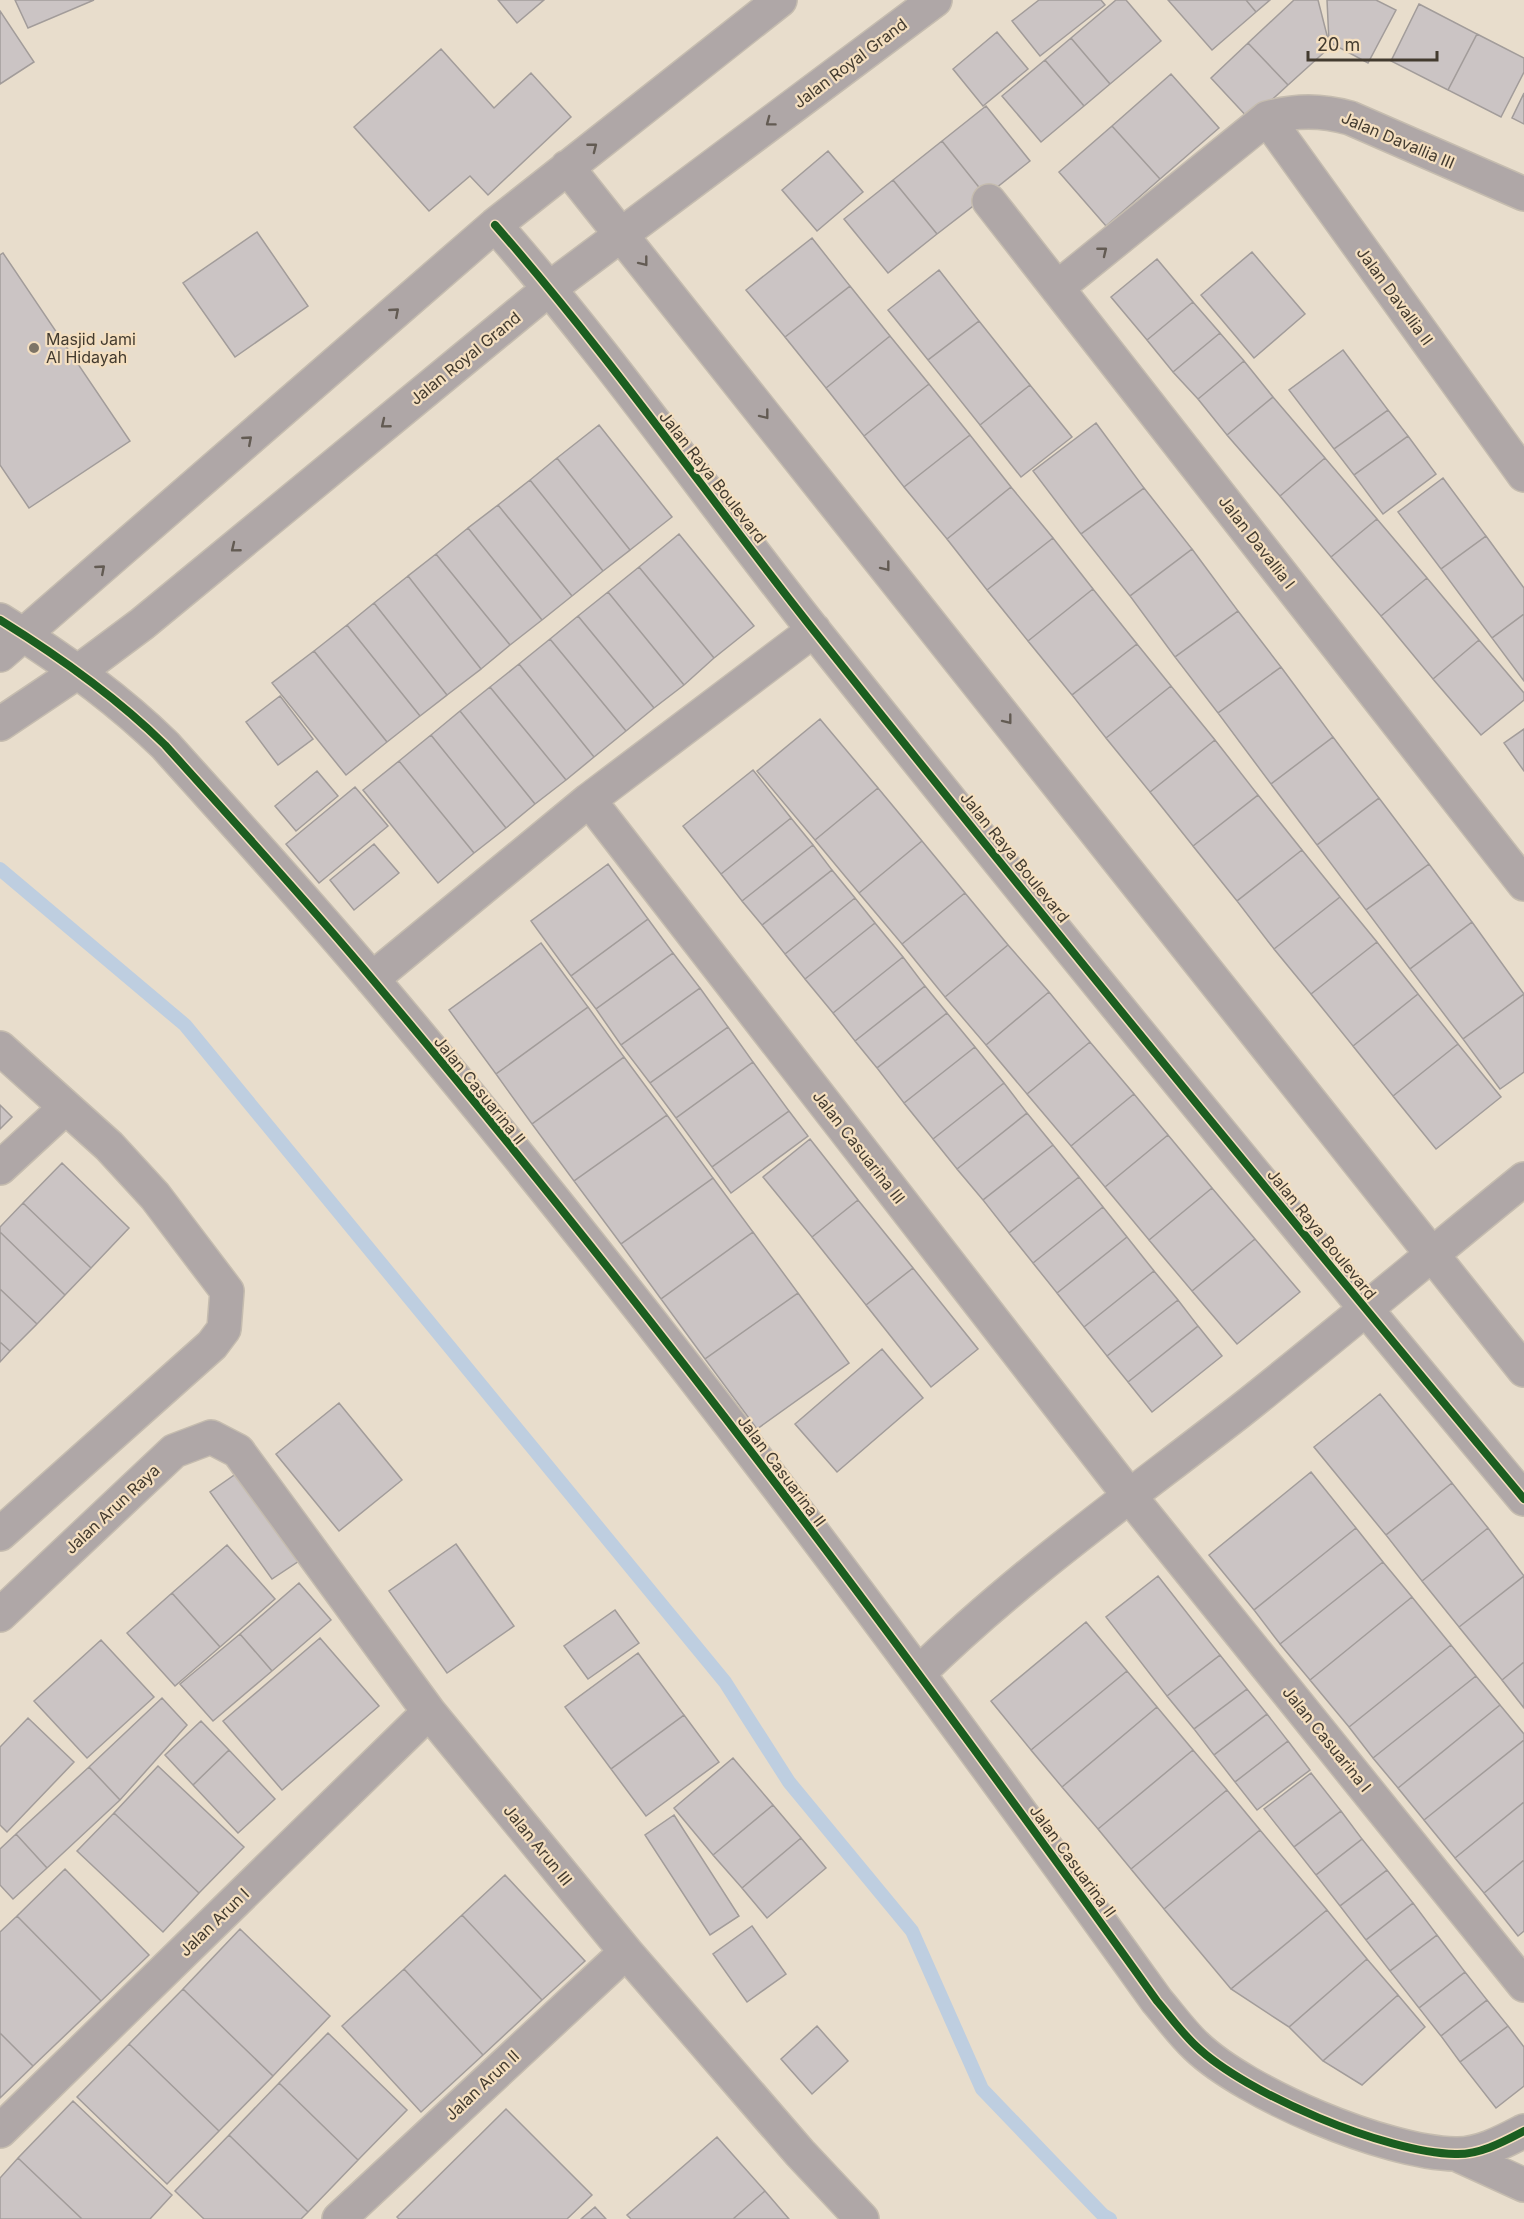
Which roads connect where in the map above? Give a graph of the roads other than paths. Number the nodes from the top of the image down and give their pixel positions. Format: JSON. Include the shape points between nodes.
{"nodes":[{"id":1,"x":780,"y":0,"type":"edge"},
{"id":2,"x":935,"y":0,"type":"edge"},
{"id":3,"x":1267,"y":118,"type":"junction"},
{"id":4,"x":567,"y":167,"type":"junction"},
{"id":5,"x":1524,"y":194,"type":"edge"},
{"id":6,"x":989,"y":201,"type":"dead end"},
{"id":7,"x":495,"y":225,"type":"junction"},
{"id":8,"x":621,"y":233,"type":"junction"},
{"id":9,"x":550,"y":288,"type":"junction"},
{"id":10,"x":1057,"y":288,"type":"junction"},
{"id":11,"x":1524,"y":475,"type":"edge"},
{"id":12,"x":814,"y":630,"type":"junction"},
{"id":13,"x":8,"y":636,"type":"edge"},
{"id":14,"x":79,"y":671,"type":"junction"},
{"id":15,"x":0,"y":724,"type":"edge"},
{"id":16,"x":589,"y":800,"type":"junction"},
{"id":17,"x":1524,"y":884,"type":"edge"},
{"id":18,"x":372,"y":979,"type":"junction"},
{"id":19,"x":0,"y":1048,"type":"edge"},
{"id":20,"x":65,"y":1108,"type":"junction"},
{"id":21,"x":0,"y":1168,"type":"edge"},
{"id":22,"x":1524,"y":1179,"type":"edge"},
{"id":23,"x":1431,"y":1254,"type":"junction"},
{"id":24,"x":1365,"y":1308,"type":"junction"},
{"id":25,"x":1524,"y":1370,"type":"edge"},
{"id":26,"x":238,"y":1450,"type":"joint"},
{"id":27,"x":1128,"y":1494,"type":"junction"},
{"id":28,"x":1524,"y":1499,"type":"edge"},
{"id":29,"x":0,"y":1534,"type":"edge"},
{"id":30,"x":0,"y":1615,"type":"edge"},
{"id":31,"x":919,"y":1673,"type":"junction"},
{"id":32,"x":429,"y":1712,"type":"junction"},
{"id":33,"x":626,"y":1952,"type":"junction"},
{"id":34,"x":1524,"y":1985,"type":"edge"},
{"id":35,"x":0,"y":2131,"type":"edge"},
{"id":36,"x":1524,"y":2132,"type":"edge"},
{"id":37,"x":1456,"y":2154,"type":"junction"},
{"id":38,"x":1524,"y":2185,"type":"edge"},
{"id":39,"x":357,"y":2213,"type":"edge"},
{"id":40,"x":862,"y":2219,"type":"edge"}],
"edges":[{"from":4,"to":1,"type":"street","one_way":true},
{"from":2,"to":8,"type":"street","name":"Jalan Royal Grand","one_way":true},
{"from":3,"to":5,"type":"street","name":"Jalan Davallia III","via":[[1287,112],[1325,111],[1350,118]]},
{"from":10,"to":3,"type":"street","one_way":true},
{"from":3,"to":11,"type":"street","name":"Jalan Davallia II"},
{"from":4,"to":7,"type":"street"},
{"from":4,"to":8,"type":"street"},
{"from":6,"to":10,"type":"street","name":"Jalan Davallia I"},
{"from":7,"to":9,"type":"street","name":"Jalan Raya Boulevard"},
{"from":13,"to":7,"type":"street","one_way":true},
{"from":8,"to":9,"type":"street","name":"Jalan Royal Grand"},
{"from":8,"to":23,"type":"street","one_way":true},
{"from":9,"to":12,"type":"street","name":"Jalan Raya Boulevard"},
{"from":9,"to":14,"type":"street","name":"Jalan Royal Grand","one_way":true,"via":[[142,624]]},
{"from":10,"to":17,"type":"street","name":"Jalan Davallia I"},
{"from":12,"to":16,"type":"street"},
{"from":12,"to":24,"type":"street","name":"Jalan Raya Boulevard"},
{"from":13,"to":14,"type":"street","name":"Jalan Casuarina II"},
{"from":14,"to":15,"type":"street","name":"Jalan Royal Grand"},
{"from":14,"to":18,"type":"street","name":"Jalan Casuarina II","via":[[131,711],[165,745]]},
{"from":16,"to":18,"type":"street"},
{"from":16,"to":27,"type":"street","name":"Jalan Casuarina III"},
{"from":18,"to":31,"type":"street","name":"Jalan Casuarina II","via":[[647,1316]]},
{"from":19,"to":20,"type":"street"},
{"from":20,"to":21,"type":"street"},
{"from":20,"to":29,"type":"street","via":[[155,1196],[227,1291],[224,1329],[194,1363]]},
{"from":22,"to":23,"type":"street"},
{"from":23,"to":24,"type":"street"},
{"from":23,"to":25,"type":"street"},
{"from":24,"to":27,"type":"street","via":[[1239,1411]]},
{"from":24,"to":28,"type":"street","name":"Jalan Raya Boulevard"},
{"from":26,"to":30,"type":"street","name":"Jalan Arun Raya","via":[[211,1437],[174,1451]]},
{"from":26,"to":32,"type":"street","name":"Jalan Arun III"},
{"from":27,"to":31,"type":"street","via":[[979,1616]]},
{"from":27,"to":34,"type":"street","name":"Jalan Casuarina I"},
{"from":31,"to":37,"type":"street","name":"Jalan Casuarina II","via":[[1157,2001],[1197,2047],[1244,2081],[1308,2114],[1399,2145]]},
{"from":32,"to":33,"type":"street","name":"Jalan Arun III"},
{"from":32,"to":35,"type":"street","name":"Jalan Arun I"},
{"from":33,"to":39,"type":"street","name":"Jalan Arun II"},
{"from":33,"to":40,"type":"street","name":"Jalan Arun III"},
{"from":36,"to":37,"type":"street","name":"Jalan Casuarina II","via":[[1493,2147]]},
{"from":37,"to":38,"type":"street"}]}
